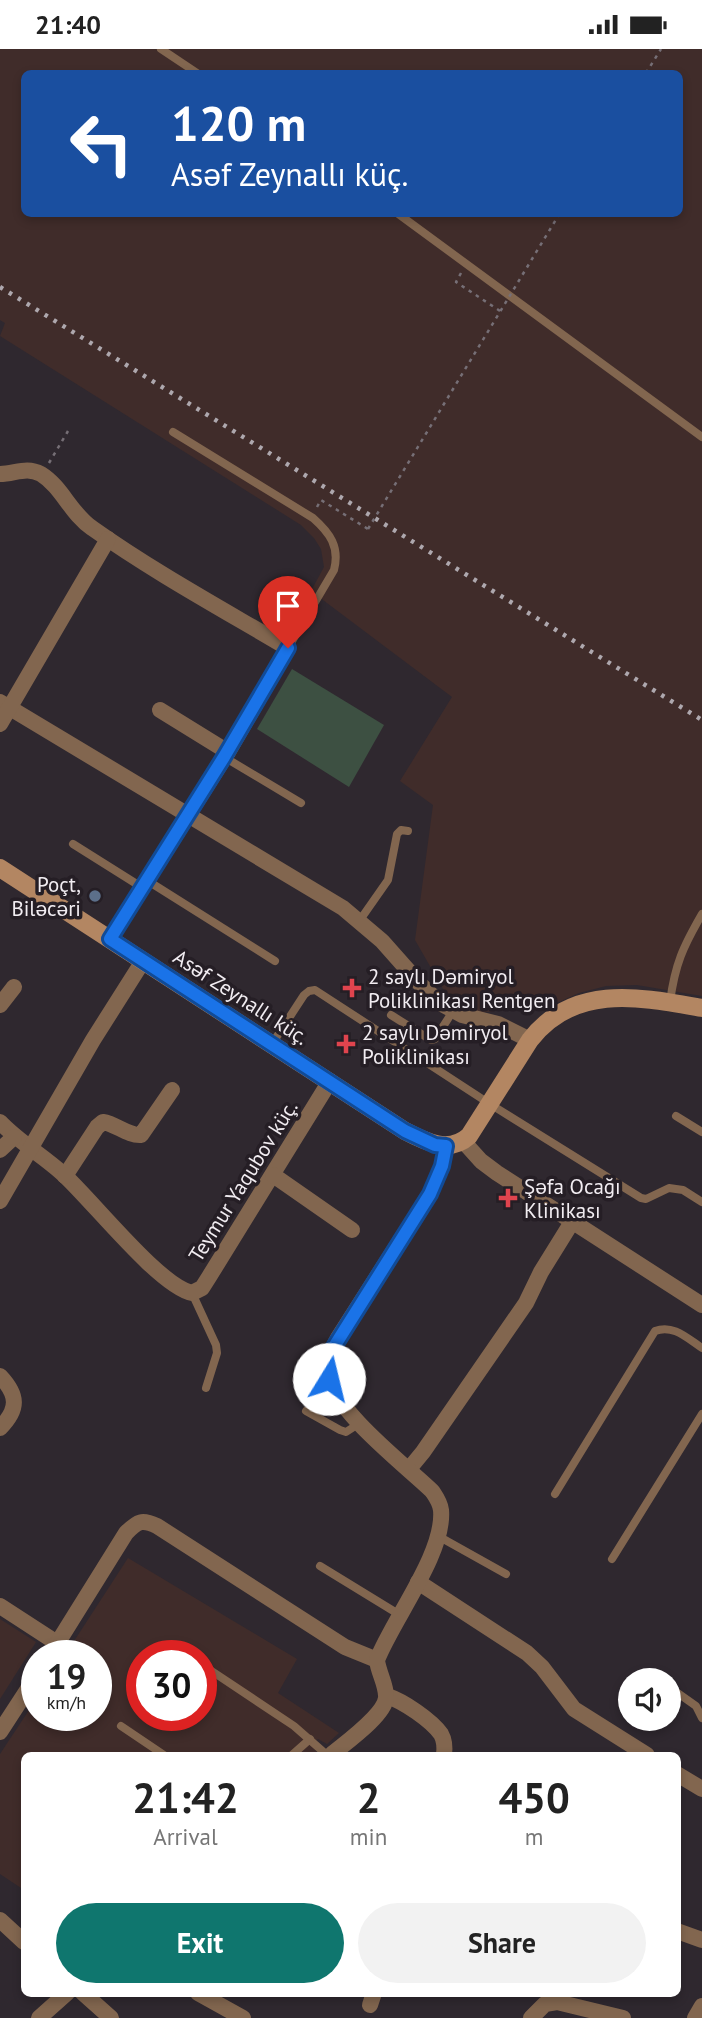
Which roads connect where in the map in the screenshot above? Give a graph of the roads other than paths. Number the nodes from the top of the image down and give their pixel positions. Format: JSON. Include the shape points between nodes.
{"nodes":[{"id":1,"x":161,"y":49,"type":"edge"},
{"id":2,"x":192,"y":70,"type":"edge"},
{"id":3,"x":402,"y":217,"type":"edge"},
{"id":4,"x":173,"y":432,"type":"dead end"},
{"id":5,"x":702,"y":437,"type":"edge"},
{"id":6,"x":0,"y":474,"type":"edge"},
{"id":7,"x":108,"y":540,"type":"junction"},
{"id":8,"x":288,"y":648,"type":"junction"},
{"id":9,"x":5,"y":705,"type":"edge"},
{"id":10,"x":160,"y":710,"type":"dead end"},
{"id":11,"x":0,"y":724,"type":"edge"},
{"id":12,"x":226,"y":755,"type":"junction"},
{"id":13,"x":301,"y":803,"type":"dead end"},
{"id":14,"x":188,"y":815,"type":"junction"},
{"id":15,"x":408,"y":831,"type":"dead end"},
{"id":16,"x":72,"y":844,"type":"dead end"},
{"id":17,"x":0,"y":868,"type":"edge"},
{"id":18,"x":145,"y":885,"type":"junction"},
{"id":19,"x":702,"y":914,"type":"edge"},
{"id":20,"x":360,"y":920,"type":"junction"},
{"id":21,"x":110,"y":939,"type":"junction"},
{"id":22,"x":143,"y":961,"type":"junction"},
{"id":23,"x":275,"y":961,"type":"dead end"},
{"id":24,"x":14,"y":987,"type":"dead end"},
{"id":25,"x":670,"y":1002,"type":"junction"},
{"id":26,"x":0,"y":1005,"type":"edge"},
{"id":27,"x":702,"y":1008,"type":"edge"},
{"id":28,"x":453,"y":1011,"type":"junction"},
{"id":29,"x":391,"y":1016,"type":"dead end"},
{"id":30,"x":530,"y":1039,"type":"junction"},
{"id":31,"x":272,"y":1044,"type":"junction"},
{"id":32,"x":330,"y":1081,"type":"junction"},
{"id":33,"x":172,"y":1090,"type":"dead end"},
{"id":34,"x":490,"y":1104,"type":"junction"},
{"id":35,"x":676,"y":1116,"type":"dead end"},
{"id":36,"x":0,"y":1122,"type":"edge"},
{"id":37,"x":702,"y":1132,"type":"edge"},
{"id":38,"x":14,"y":1137,"type":"junction"},
{"id":39,"x":454,"y":1144,"type":"junction"},
{"id":40,"x":30,"y":1148,"type":"junction"},
{"id":41,"x":0,"y":1150,"type":"edge"},
{"id":42,"x":65,"y":1175,"type":"junction"},
{"id":43,"x":272,"y":1175,"type":"junction"},
{"id":44,"x":0,"y":1201,"type":"edge"},
{"id":45,"x":702,"y":1202,"type":"edge"},
{"id":46,"x":572,"y":1222,"type":"junction"},
{"id":47,"x":352,"y":1230,"type":"dead end"},
{"id":48,"x":192,"y":1293,"type":"junction"},
{"id":49,"x":702,"y":1305,"type":"edge"},
{"id":50,"x":702,"y":1348,"type":"edge"},
{"id":51,"x":0,"y":1376,"type":"edge"},
{"id":52,"x":206,"y":1388,"type":"dead end"},
{"id":53,"x":306,"y":1411,"type":"dead end"},
{"id":54,"x":702,"y":1414,"type":"edge"},
{"id":55,"x":360,"y":1423,"type":"junction"},
{"id":56,"x":0,"y":1428,"type":"edge"},
{"id":57,"x":409,"y":1469,"type":"junction"},
{"id":58,"x":555,"y":1494,"type":"dead end"},
{"id":59,"x":438,"y":1536,"type":"junction"},
{"id":60,"x":612,"y":1559,"type":"dead end"},
{"id":61,"x":320,"y":1566,"type":"dead end"},
{"id":62,"x":506,"y":1574,"type":"dead end"},
{"id":63,"x":418,"y":1582,"type":"junction"},
{"id":64,"x":0,"y":1606,"type":"edge"},
{"id":65,"x":400,"y":1615,"type":"junction"},
{"id":66,"x":43,"y":1640,"type":"edge"},
{"id":67,"x":60,"y":1640,"type":"edge"},
{"id":68,"x":377,"y":1660,"type":"junction"},
{"id":69,"x":217,"y":1675,"type":"edge"},
{"id":70,"x":681,"y":1695,"type":"edge"},
{"id":71,"x":387,"y":1696,"type":"junction"},
{"id":72,"x":21,"y":1700,"type":"edge"},
{"id":73,"x":702,"y":1718,"type":"edge"},
{"id":74,"x":121,"y":1726,"type":"dead end"},
{"id":75,"x":0,"y":1732,"type":"edge"},
{"id":76,"x":310,"y":1739,"type":"junction"},
{"id":77,"x":160,"y":1752,"type":"edge"},
{"id":78,"x":295,"y":1752,"type":"edge"},
{"id":79,"x":325,"y":1752,"type":"edge"},
{"id":80,"x":333,"y":1752,"type":"edge"},
{"id":81,"x":444,"y":1752,"type":"edge"},
{"id":82,"x":642,"y":1752,"type":"edge"},
{"id":83,"x":681,"y":1776,"type":"edge"},
{"id":84,"x":702,"y":1789,"type":"edge"},
{"id":85,"x":0,"y":1920,"type":"edge"},
{"id":86,"x":681,"y":1932,"type":"edge"},
{"id":87,"x":21,"y":1939,"type":"edge"},
{"id":88,"x":702,"y":1940,"type":"edge"},
{"id":89,"x":62,"y":1997,"type":"edge"},
{"id":90,"x":87,"y":1997,"type":"edge"},
{"id":91,"x":205,"y":1997,"type":"edge"},
{"id":92,"x":702,"y":2006,"type":"edge"},
{"id":93,"x":38,"y":2018,"type":"edge"},
{"id":94,"x":111,"y":2018,"type":"edge"},
{"id":95,"x":243,"y":2018,"type":"edge"},
{"id":96,"x":531,"y":2018,"type":"edge"},
{"id":97,"x":623,"y":2018,"type":"edge"},
{"id":98,"x":695,"y":2018,"type":"edge"}],
"edges":[{"from":1,"to":2,"type":"lane"},
{"from":3,"to":5,"type":"lane"},
{"from":4,"to":8,"type":"lane","via":[[313,519],[330,535],[337,558],[334,570]]},
{"from":6,"to":7,"type":"street","via":[[21,470],[41,474],[79,518]]},
{"from":7,"to":8,"type":"street"},
{"from":7,"to":9,"type":"street"},
{"from":8,"to":12,"type":"street"},
{"from":9,"to":11,"type":"street"},
{"from":9,"to":14,"type":"street"},
{"from":10,"to":12,"type":"street"},
{"from":12,"to":13,"type":"lane"},
{"from":12,"to":14,"type":"street"},
{"from":14,"to":18,"type":"street"},
{"from":14,"to":20,"type":"street"},
{"from":15,"to":20,"type":"lane","via":[[397,834],[388,880]]},
{"from":16,"to":18,"type":"lane"},
{"from":17,"to":21,"type":"main road","name":"Asəf Zeynallı küç."},
{"from":18,"to":21,"type":"street"},
{"from":18,"to":23,"type":"lane"},
{"from":19,"to":25,"type":"lane","via":[[681,950]]},
{"from":20,"to":28,"type":"street","via":[[429,993]]},
{"from":21,"to":22,"type":"main road","name":"Asəf Zeynallı küç."},
{"from":22,"to":31,"type":"main road","name":"Asəf Zeynallı küç."},
{"from":22,"to":40,"type":"street"},
{"from":24,"to":26,"type":"street"},
{"from":25,"to":27,"type":"main road"},
{"from":25,"to":30,"type":"main road","via":[[621,997],[582,1002],[552,1017]]},
{"from":28,"to":29,"type":"lane","via":[[431,1040]]},
{"from":28,"to":30,"type":"street"},
{"from":30,"to":34,"type":"main road"},
{"from":31,"to":32,"type":"main road","name":"Asəf Zeynallı küç."},
{"from":31,"to":34,"type":"lane","via":[[304,995],[315,991]]},
{"from":32,"to":39,"type":"main road","name":"Asəf Zeynallı küç.","via":[[405,1131],[435,1145]]},
{"from":32,"to":43,"type":"street","name":"Teymur Yaqubov küç."},
{"from":33,"to":42,"type":"street","via":[[141,1135],[103,1122]]},
{"from":34,"to":39,"type":"main road","via":[[476,1127]]},
{"from":34,"to":45,"type":"lane","via":[[641,1198],[677,1188]]},
{"from":35,"to":37,"type":"lane"},
{"from":36,"to":38,"type":"street","name":"Teymur Yaqubov küç."},
{"from":38,"to":40,"type":"street","name":"Teymur Yaqubov küç."},
{"from":38,"to":41,"type":"street"},
{"from":39,"to":46,"type":"street","name":"Asəf Zeynallı küç."},
{"from":39,"to":55,"type":"street","via":[[430,1194],[328,1359],[332,1387]]},
{"from":40,"to":42,"type":"street","name":"Teymur Yaqubov küç."},
{"from":40,"to":44,"type":"street"},
{"from":42,"to":48,"type":"street","name":"Teymur Yaqubov küç.","via":[[163,1277]]},
{"from":43,"to":47,"type":"street"},
{"from":43,"to":48,"type":"street","name":"Teymur Yaqubov küç.","via":[[209,1277]]},
{"from":46,"to":49,"type":"street","name":"Asəf Zeynallı küç."},
{"from":46,"to":57,"type":"street","via":[[526,1303]]},
{"from":48,"to":52,"type":"lane","via":[[216,1345]]},
{"from":50,"to":58,"type":"lane","via":[[673,1329],[655,1331]]},
{"from":51,"to":56,"type":"street","via":[[15,1402]]},
{"from":53,"to":55,"type":"lane","via":[[346,1432]]},
{"from":54,"to":60,"type":"lane"},
{"from":55,"to":57,"type":"street"},
{"from":57,"to":59,"type":"street","via":[[439,1500]]},
{"from":59,"to":62,"type":"lane"},
{"from":59,"to":63,"type":"street"},
{"from":61,"to":65,"type":"lane"},
{"from":63,"to":65,"type":"street"},
{"from":63,"to":82,"type":"street","via":[[527,1653],[574,1709]]},
{"from":64,"to":66,"type":"street"},
{"from":65,"to":68,"type":"street"},
{"from":67,"to":68,"type":"street","via":[[126,1533],[144,1520],[332,1639]]},
{"from":68,"to":71,"type":"street"},
{"from":69,"to":76,"type":"lane"},
{"from":70,"to":73,"type":"lane","via":[[696,1706]]},
{"from":71,"to":80,"type":"street","via":[[380,1712]]},
{"from":71,"to":81,"type":"street","via":[[408,1706],[440,1732]]},
{"from":72,"to":75,"type":"street"},
{"from":74,"to":77,"type":"lane"},
{"from":76,"to":78,"type":"lane"},
{"from":76,"to":79,"type":"lane"},
{"from":83,"to":84,"type":"street"},
{"from":85,"to":87,"type":"street"},
{"from":86,"to":88,"type":"street"},
{"from":89,"to":93,"type":"street"},
{"from":90,"to":94,"type":"street"},
{"from":91,"to":95,"type":"street"},
{"from":92,"to":98,"type":"street"},
{"from":96,"to":97,"type":"street","via":[[545,2004],[557,2002]]}]}
